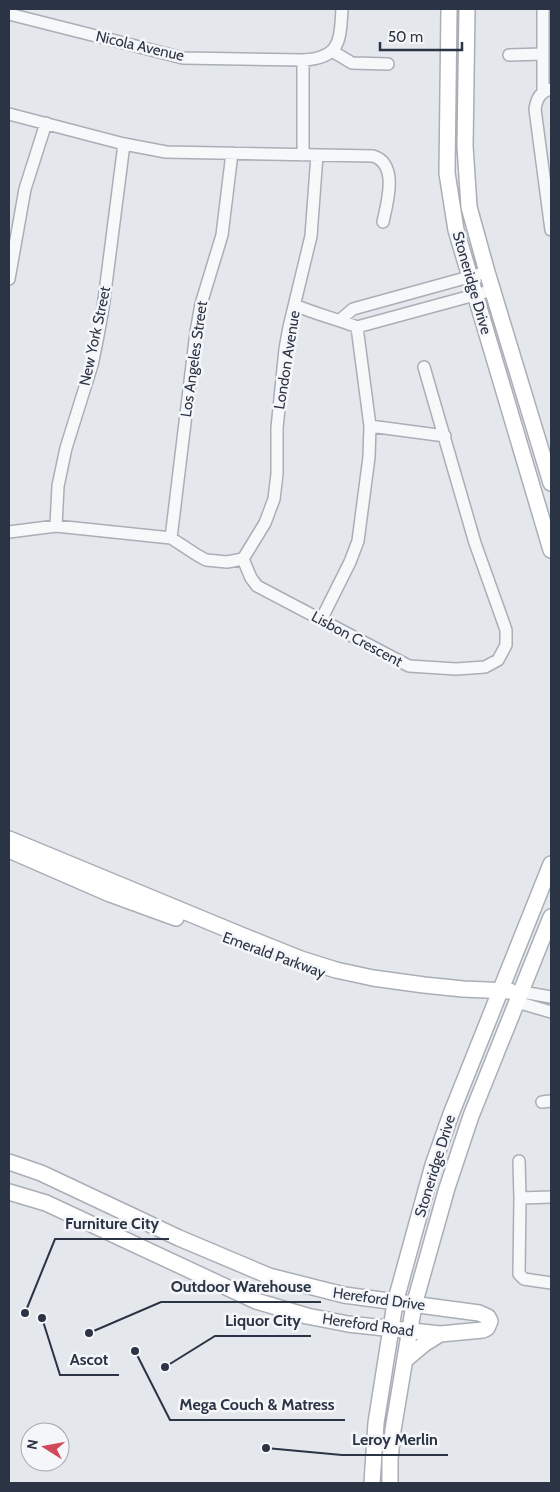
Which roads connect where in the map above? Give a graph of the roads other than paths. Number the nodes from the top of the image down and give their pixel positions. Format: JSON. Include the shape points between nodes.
{"nodes":[{"id":1,"x":342,"y":9,"type":"edge"},
{"id":2,"x":449,"y":9,"type":"edge"},
{"id":3,"x":468,"y":9,"type":"edge"},
{"id":4,"x":542,"y":9,"type":"edge"},
{"id":5,"x":9,"y":14,"type":"edge"},
{"id":6,"x":332,"y":51,"type":"junction"},
{"id":7,"x":543,"y":54,"type":"junction"},
{"id":8,"x":509,"y":55,"type":"dead end"},
{"id":9,"x":303,"y":60,"type":"junction"},
{"id":10,"x":388,"y":64,"type":"dead end"},
{"id":11,"x":547,"y":90,"type":"edge"},
{"id":12,"x":9,"y":114,"type":"edge"},
{"id":13,"x":46,"y":123,"type":"junction"},
{"id":14,"x":124,"y":144,"type":"junction"},
{"id":15,"x":232,"y":154,"type":"junction"},
{"id":16,"x":303,"y":155,"type":"junction"},
{"id":17,"x":317,"y":155,"type":"junction"},
{"id":18,"x":383,"y":222,"type":"dead end"},
{"id":19,"x":551,"y":230,"type":"edge"},
{"id":20,"x":488,"y":272,"type":"junction"},
{"id":21,"x":470,"y":277,"type":"junction"},
{"id":22,"x":9,"y":279,"type":"edge"},
{"id":23,"x":493,"y":290,"type":"junction"},
{"id":24,"x":475,"y":294,"type":"junction"},
{"id":25,"x":295,"y":305,"type":"junction"},
{"id":26,"x":340,"y":320,"type":"junction"},
{"id":27,"x":358,"y":327,"type":"junction"},
{"id":28,"x":424,"y":367,"type":"dead end"},
{"id":29,"x":370,"y":426,"type":"junction"},
{"id":30,"x":445,"y":436,"type":"junction"},
{"id":31,"x":551,"y":483,"type":"edge"},
{"id":32,"x":56,"y":526,"type":"junction"},
{"id":33,"x":9,"y":532,"type":"edge"},
{"id":34,"x":171,"y":538,"type":"junction"},
{"id":35,"x":551,"y":550,"type":"edge"},
{"id":36,"x":243,"y":559,"type":"junction"},
{"id":37,"x":322,"y":620,"type":"junction"},
{"id":38,"x":9,"y":839,"type":"edge"},
{"id":39,"x":9,"y":850,"type":"edge"},
{"id":40,"x":551,"y":864,"type":"edge"},
{"id":41,"x":551,"y":917,"type":"edge"},
{"id":42,"x":499,"y":995,"type":"junction"},
{"id":43,"x":519,"y":997,"type":"junction"},
{"id":44,"x":551,"y":997,"type":"edge"},
{"id":45,"x":551,"y":1012,"type":"edge"},
{"id":46,"x":9,"y":1162,"type":"edge"},
{"id":47,"x":519,"y":1162,"type":"dead end"},
{"id":48,"x":9,"y":1192,"type":"edge"},
{"id":49,"x":551,"y":1197,"type":"edge"},
{"id":50,"x":520,"y":1198,"type":"junction"},
{"id":51,"x":551,"y":1283,"type":"edge"},
{"id":52,"x":395,"y":1302,"type":"junction"},
{"id":53,"x":414,"y":1305,"type":"junction"},
{"id":54,"x":391,"y":1329,"type":"junction"},
{"id":55,"x":483,"y":1330,"type":"joint"},
{"id":56,"x":410,"y":1331,"type":"junction"},
{"id":57,"x":440,"y":1334,"type":"junction"},
{"id":58,"x":405,"y":1360,"type":"junction"},
{"id":59,"x":372,"y":1483,"type":"edge"},
{"id":60,"x":390,"y":1483,"type":"edge"}],
"edges":[{"from":1,"to":6,"type":"street","via":[[340,36]]},
{"from":2,"to":21,"type":"street","name":"Stoneridge Drive","via":[[447,173],[456,230]]},
{"from":3,"to":20,"type":"street","name":"Stoneridge Drive","via":[[465,146],[469,207]]},
{"from":4,"to":7,"type":"street"},
{"from":5,"to":9,"type":"street","name":"Nicola Avenue","via":[[183,58]]},
{"from":6,"to":9,"type":"street","name":"Nicola Avenue","via":[[320,58]]},
{"from":6,"to":10,"type":"street","via":[[352,63]]},
{"from":7,"to":8,"type":"street"},
{"from":7,"to":11,"type":"street"},
{"from":9,"to":16,"type":"street"},
{"from":11,"to":19,"type":"street","via":[[536,102],[535,109]]},
{"from":12,"to":13,"type":"street"},
{"from":13,"to":14,"type":"street"},
{"from":13,"to":22,"type":"street","via":[[25,188]]},
{"from":14,"to":15,"type":"street","via":[[166,152]]},
{"from":14,"to":32,"type":"street","name":"New York Street","via":[[100,324],[92,366],[66,448],[58,486]]},
{"from":15,"to":16,"type":"street"},
{"from":15,"to":34,"type":"street","name":"Los Angeles Street","via":[[222,235],[196,332]]},
{"from":16,"to":17,"type":"street"},
{"from":17,"to":18,"type":"street","via":[[373,156],[384,162],[390,185]]},
{"from":17,"to":25,"type":"street","name":"London Avenue","via":[[312,226]]},
{"from":20,"to":21,"type":"street"},
{"from":20,"to":23,"type":"street","name":"Stoneridge Drive"},
{"from":21,"to":24,"type":"street","name":"Stoneridge Drive"},
{"from":21,"to":26,"type":"street","via":[[353,309]]},
{"from":23,"to":24,"type":"street"},
{"from":23,"to":31,"type":"street","name":"Stoneridge Drive"},
{"from":24,"to":27,"type":"street"},
{"from":24,"to":35,"type":"street","name":"Stoneridge Drive"},
{"from":25,"to":26,"type":"street"},
{"from":25,"to":36,"type":"street","name":"London Avenue","via":[[288,333],[277,421],[274,499],[265,523]]},
{"from":26,"to":27,"type":"street"},
{"from":27,"to":29,"type":"street"},
{"from":28,"to":30,"type":"street","name":"Lisbon Crescent"},
{"from":29,"to":30,"type":"street"},
{"from":29,"to":37,"type":"street","via":[[358,541]]},
{"from":30,"to":37,"type":"street","name":"Lisbon Crescent","via":[[475,543],[506,630],[507,638],[498,660],[485,667],[416,668]]},
{"from":32,"to":33,"type":"street"},
{"from":32,"to":34,"type":"street"},
{"from":34,"to":36,"type":"street","via":[[206,560],[227,562]]},
{"from":36,"to":37,"type":"street","name":"Lisbon Crescent","via":[[257,586]]},
{"from":38,"to":42,"type":"street","name":"Emerald Parkway","via":[[318,964],[373,978]]},
{"from":39,"to":42,"type":"street","name":"Emerald Parkway","via":[[110,894],[333,977],[367,986],[442,997]]},
{"from":40,"to":42,"type":"street","name":"Stoneridge Drive"},
{"from":41,"to":43,"type":"street","name":"Stoneridge Drive"},
{"from":42,"to":43,"type":"street","name":"Emerald Parkway"},
{"from":42,"to":52,"type":"street","name":"Stoneridge Drive","via":[[433,1164]]},
{"from":43,"to":44,"type":"street","name":"Emerald Parkway"},
{"from":43,"to":45,"type":"street","name":"Emerald Parkway"},
{"from":43,"to":53,"type":"street","name":"Stoneridge Drive","via":[[471,1116]]},
{"from":46,"to":52,"type":"street","name":"Hereford Drive","via":[[41,1173],[269,1276],[344,1295]]},
{"from":47,"to":50,"type":"street"},
{"from":48,"to":54,"type":"street","name":"Hereford Road","via":[[46,1203],[256,1301],[307,1316]]},
{"from":49,"to":50,"type":"street"},
{"from":50,"to":51,"type":"street","via":[[519,1274],[524,1280]]},
{"from":52,"to":53,"type":"street","name":"Hereford Drive"},
{"from":52,"to":54,"type":"street","name":"Stoneridge Drive"},
{"from":53,"to":55,"type":"street","name":"Hereford Drive","via":[[485,1314],[490,1321]]},
{"from":53,"to":56,"type":"street","name":"Stoneridge Drive"},
{"from":54,"to":56,"type":"street","name":"Hereford Road"},
{"from":54,"to":59,"type":"street","name":"Stoneridge Drive","via":[[376,1423]]},
{"from":55,"to":57,"type":"street","name":"Hereford Road"},
{"from":56,"to":57,"type":"street","name":"Hereford Road"},
{"from":56,"to":58,"type":"street","name":"Stoneridge Drive"},
{"from":57,"to":58,"type":"street"},
{"from":58,"to":60,"type":"street","name":"Stoneridge Drive","via":[[393,1430]]}]}
